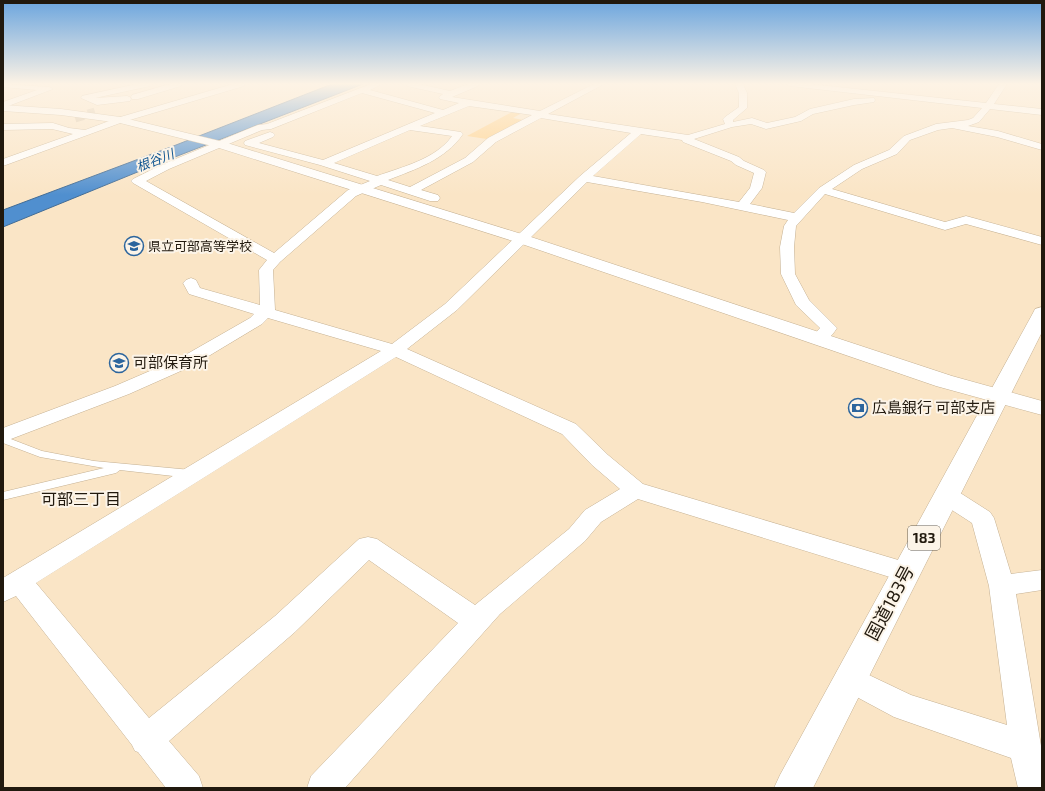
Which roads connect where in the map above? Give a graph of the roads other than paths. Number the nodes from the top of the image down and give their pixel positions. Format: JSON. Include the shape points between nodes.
{"nodes":[{"id":1,"x":67,"y":121,"type":"tunnel mouth"},
{"id":2,"x":118,"y":121,"type":"edge"},
{"id":3,"x":125,"y":121,"type":"edge"},
{"id":4,"x":283,"y":121,"type":"edge"},
{"id":5,"x":425,"y":121,"type":"edge"},
{"id":6,"x":528,"y":121,"type":"edge"},
{"id":7,"x":572,"y":121,"type":"edge"},
{"id":8,"x":729,"y":121,"type":"edge"},
{"id":9,"x":789,"y":121,"type":"edge"},
{"id":10,"x":974,"y":121,"type":"edge"},
{"id":11,"x":730,"y":125,"type":"junction"},
{"id":12,"x":53,"y":126,"type":"junction"},
{"id":13,"x":949,"y":126,"type":"junction"},
{"id":14,"x":3,"y":127,"type":"edge"},
{"id":15,"x":410,"y":127,"type":"junction"},
{"id":16,"x":280,"y":131,"type":"dead end"},
{"id":17,"x":639,"y":131,"type":"junction"},
{"id":18,"x":86,"y":133,"type":"junction"},
{"id":19,"x":686,"y":138,"type":"junction"},
{"id":20,"x":216,"y":144,"type":"junction"},
{"id":21,"x":1042,"y":147,"type":"edge"},
{"id":22,"x":3,"y":163,"type":"edge"},
{"id":23,"x":324,"y":163,"type":"junction"},
{"id":24,"x":584,"y":178,"type":"junction"},
{"id":25,"x":373,"y":183,"type":"junction"},
{"id":26,"x":823,"y":190,"type":"junction"},
{"id":27,"x":411,"y":191,"type":"junction"},
{"id":28,"x":434,"y":198,"type":"dead end"},
{"id":29,"x":742,"y":206,"type":"junction"},
{"id":30,"x":796,"y":218,"type":"junction"},
{"id":31,"x":522,"y":239,"type":"junction"},
{"id":32,"x":1042,"y":241,"type":"edge"},
{"id":33,"x":275,"y":258,"type":"junction"},
{"id":34,"x":191,"y":283,"type":"dead end"},
{"id":35,"x":264,"y":312,"type":"junction"},
{"id":36,"x":1042,"y":313,"type":"edge"},
{"id":37,"x":818,"y":339,"type":"junction"},
{"id":38,"x":395,"y":350,"type":"junction"},
{"id":39,"x":997,"y":396,"type":"junction"},
{"id":40,"x":1042,"y":408,"type":"edge"},
{"id":41,"x":3,"y":435,"type":"edge"},
{"id":42,"x":3,"y":439,"type":"edge"},
{"id":43,"x":124,"y":467,"type":"junction"},
{"id":44,"x":194,"y":474,"type":"junction"},
{"id":45,"x":636,"y":490,"type":"junction"},
{"id":46,"x":946,"y":495,"type":"junction"},
{"id":47,"x":3,"y":496,"type":"edge"},
{"id":48,"x":906,"y":572,"type":"junction"},
{"id":49,"x":1042,"y":580,"type":"edge"},
{"id":50,"x":11,"y":586,"type":"edge"},
{"id":51,"x":1002,"y":586,"type":"junction"},
{"id":52,"x":477,"y":621,"type":"junction"},
{"id":53,"x":850,"y":679,"type":"junction"},
{"id":54,"x":146,"y":740,"type":"junction"},
{"id":55,"x":1025,"y":747,"type":"junction"},
{"id":56,"x":187,"y":788,"type":"edge"},
{"id":57,"x":323,"y":788,"type":"edge"},
{"id":58,"x":794,"y":788,"type":"edge"},
{"id":59,"x":1034,"y":788,"type":"edge"}],
"edges":[{"from":1,"to":12,"type":"street"},
{"from":2,"to":18,"type":"street"},
{"from":3,"to":20,"type":"main road"},
{"from":4,"to":20,"type":"street"},
{"from":5,"to":15,"type":"street"},
{"from":6,"to":27,"type":"street","via":[[492,140],[469,160]]},
{"from":7,"to":17,"type":"street"},
{"from":8,"to":11,"type":"street"},
{"from":9,"to":11,"type":"street","via":[[766,126],[752,121]]},
{"from":10,"to":13,"type":"street"},
{"from":11,"to":19,"type":"street"},
{"from":12,"to":14,"type":"street"},
{"from":12,"to":18,"type":"street"},
{"from":13,"to":21,"type":"street","via":[[998,134]]},
{"from":13,"to":26,"type":"street","via":[[936,127],[907,138],[892,152],[858,167]]},
{"from":15,"to":23,"type":"street"},
{"from":15,"to":25,"type":"street","via":[[458,134],[448,146],[423,163]]},
{"from":16,"to":23,"type":"street","via":[[249,143]]},
{"from":17,"to":19,"type":"street"},
{"from":17,"to":24,"type":"street"},
{"from":18,"to":22,"type":"street"},
{"from":19,"to":29,"type":"street","via":[[760,172],[756,188]]},
{"from":20,"to":25,"type":"main road"},
{"from":20,"to":33,"type":"street","via":[[138,181]]},
{"from":23,"to":25,"type":"street"},
{"from":24,"to":29,"type":"street"},
{"from":24,"to":31,"type":"street"},
{"from":25,"to":27,"type":"street"},
{"from":25,"to":31,"type":"main road"},
{"from":25,"to":33,"type":"street","via":[[352,194]]},
{"from":26,"to":30,"type":"street"},
{"from":26,"to":32,"type":"street","via":[[945,226],[966,220]]},
{"from":27,"to":28,"type":"street"},
{"from":29,"to":30,"type":"street"},
{"from":30,"to":37,"type":"street","via":[[790,226],[787,247],[788,274],[802,302],[829,328]]},
{"from":31,"to":37,"type":"main road"},
{"from":31,"to":38,"type":"street","via":[[451,307]]},
{"from":33,"to":35,"type":"street","via":[[266,270],[268,308]]},
{"from":34,"to":35,"type":"street","via":[[194,291]]},
{"from":35,"to":38,"type":"street"},
{"from":35,"to":41,"type":"street","via":[[256,320],[186,362],[122,390]]},
{"from":36,"to":39,"type":"main road","name":"国道183号","number":"183"},
{"from":37,"to":39,"type":"main road"},
{"from":38,"to":44,"type":"street"},
{"from":38,"to":45,"type":"street","via":[[569,429],[600,460]]},
{"from":39,"to":40,"type":"main road"},
{"from":39,"to":46,"type":"main road","name":"国道183号","number":"183"},
{"from":42,"to":43,"type":"lane","via":[[40,454]]},
{"from":43,"to":44,"type":"lane"},
{"from":43,"to":47,"type":"lane"},
{"from":44,"to":50,"type":"street"},
{"from":45,"to":48,"type":"street"},
{"from":45,"to":52,"type":"street","via":[[593,516],[576,535],[491,606]]},
{"from":46,"to":48,"type":"main road","name":"国道183号","number":"183"},
{"from":46,"to":51,"type":"street","via":[[982,518]]},
{"from":48,"to":53,"type":"main road","name":"国道183号","number":"183"},
{"from":49,"to":51,"type":"street"},
{"from":50,"to":54,"type":"street"},
{"from":51,"to":55,"type":"street"},
{"from":52,"to":54,"type":"street","via":[[368,546],[285,624]]},
{"from":52,"to":57,"type":"street"},
{"from":53,"to":55,"type":"street","via":[[905,707]]},
{"from":53,"to":58,"type":"main road","name":"国道183号","number":"183"},
{"from":54,"to":56,"type":"street"},
{"from":55,"to":59,"type":"street"}]}
